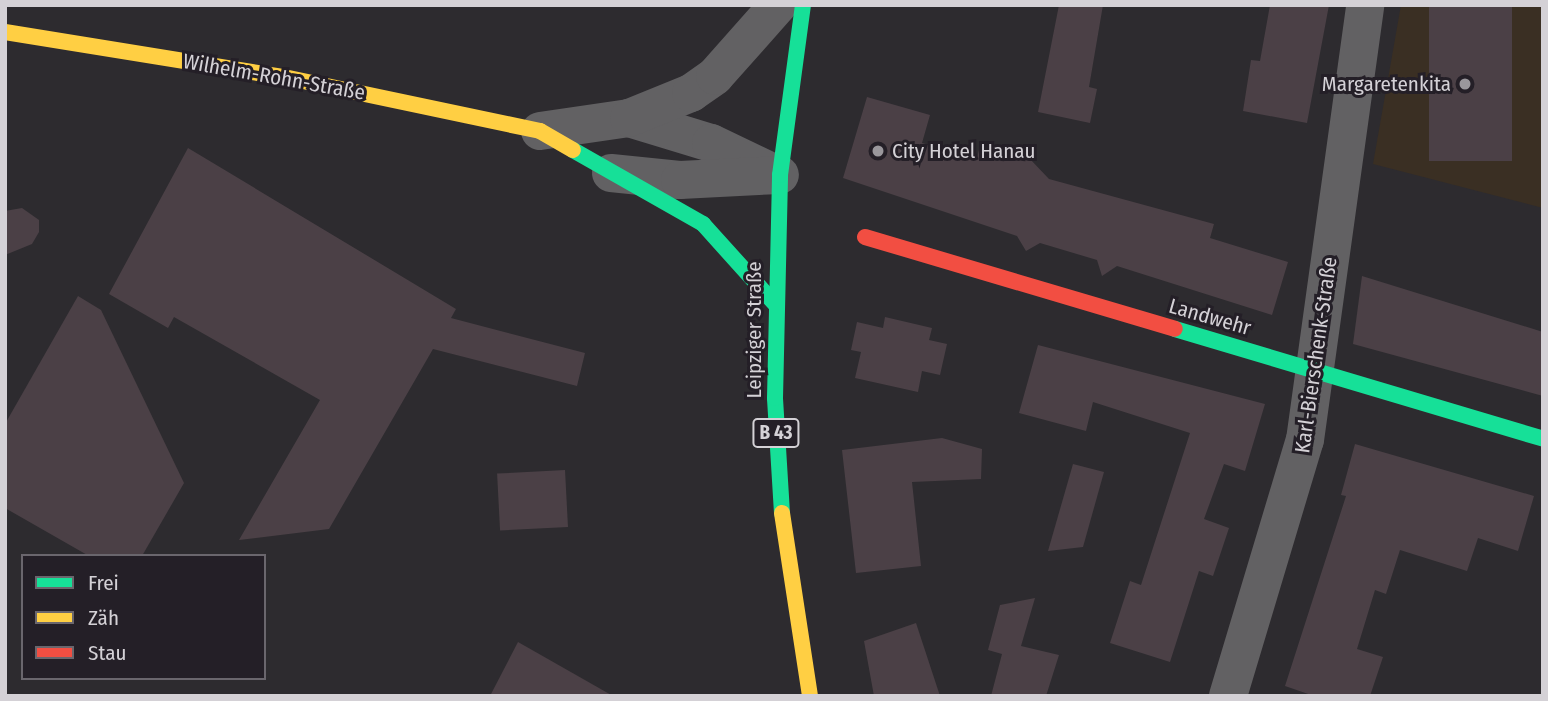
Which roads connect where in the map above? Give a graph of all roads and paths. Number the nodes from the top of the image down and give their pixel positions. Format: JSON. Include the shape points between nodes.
{"nodes":[{"id":1,"x":778,"y":5,"type":"edge"},
{"id":2,"x":803,"y":5,"type":"edge"},
{"id":3,"x":1365,"y":5,"type":"edge"},
{"id":4,"x":5,"y":32,"type":"edge"},
{"id":5,"x":629,"y":118,"type":"junction"},
{"id":6,"x":540,"y":131,"type":"junction"},
{"id":7,"x":608,"y":172,"type":"junction"},
{"id":8,"x":779,"y":175,"type":"junction"},
{"id":9,"x":865,"y":237,"type":"dead end"},
{"id":10,"x":775,"y":303,"type":"junction"},
{"id":11,"x":1315,"y":370,"type":"junction"},
{"id":12,"x":1543,"y":439,"type":"edge"},
{"id":13,"x":810,"y":696,"type":"edge"},
{"id":14,"x":1228,"y":696,"type":"edge"}],
"edges":[{"from":1,"to":5,"type":"street","name":"Wilhelm-Rohn-Straße","via":[[715,76],[691,93]]},
{"from":2,"to":8,"type":"street","name":"Leipziger Straße","number":"B 43"},
{"from":3,"to":11,"type":"street","name":"Karl-Bierschenk-Straße"},
{"from":4,"to":6,"type":"street","name":"Wilhelm-Rohn-Straße","via":[[284,76]]},
{"from":5,"to":6,"type":"street","name":"Wilhelm-Rohn-Straße"},
{"from":5,"to":8,"type":"street","name":"Wilhelm-Rohn-Straße","via":[[711,143]]},
{"from":6,"to":7,"type":"street","name":"Wilhelm-Rohn-Straße"},
{"from":7,"to":8,"type":"street","name":"Wilhelm-Rohn-Straße","via":[[680,180]]},
{"from":7,"to":10,"type":"street","name":"Wilhelm-Rohn-Straße","via":[[703,224]]},
{"from":8,"to":10,"type":"street","name":"Leipziger Straße","number":"B 43"},
{"from":9,"to":11,"type":"street","name":"Landwehr"},
{"from":10,"to":13,"type":"street","name":"Leipziger Straße","number":"B 43","via":[[785,563]]},
{"from":11,"to":12,"type":"street","name":"Landwehr"},
{"from":11,"to":14,"type":"street","name":"Karl-Bierschenk-Straße","via":[[1298,470]]}]}
